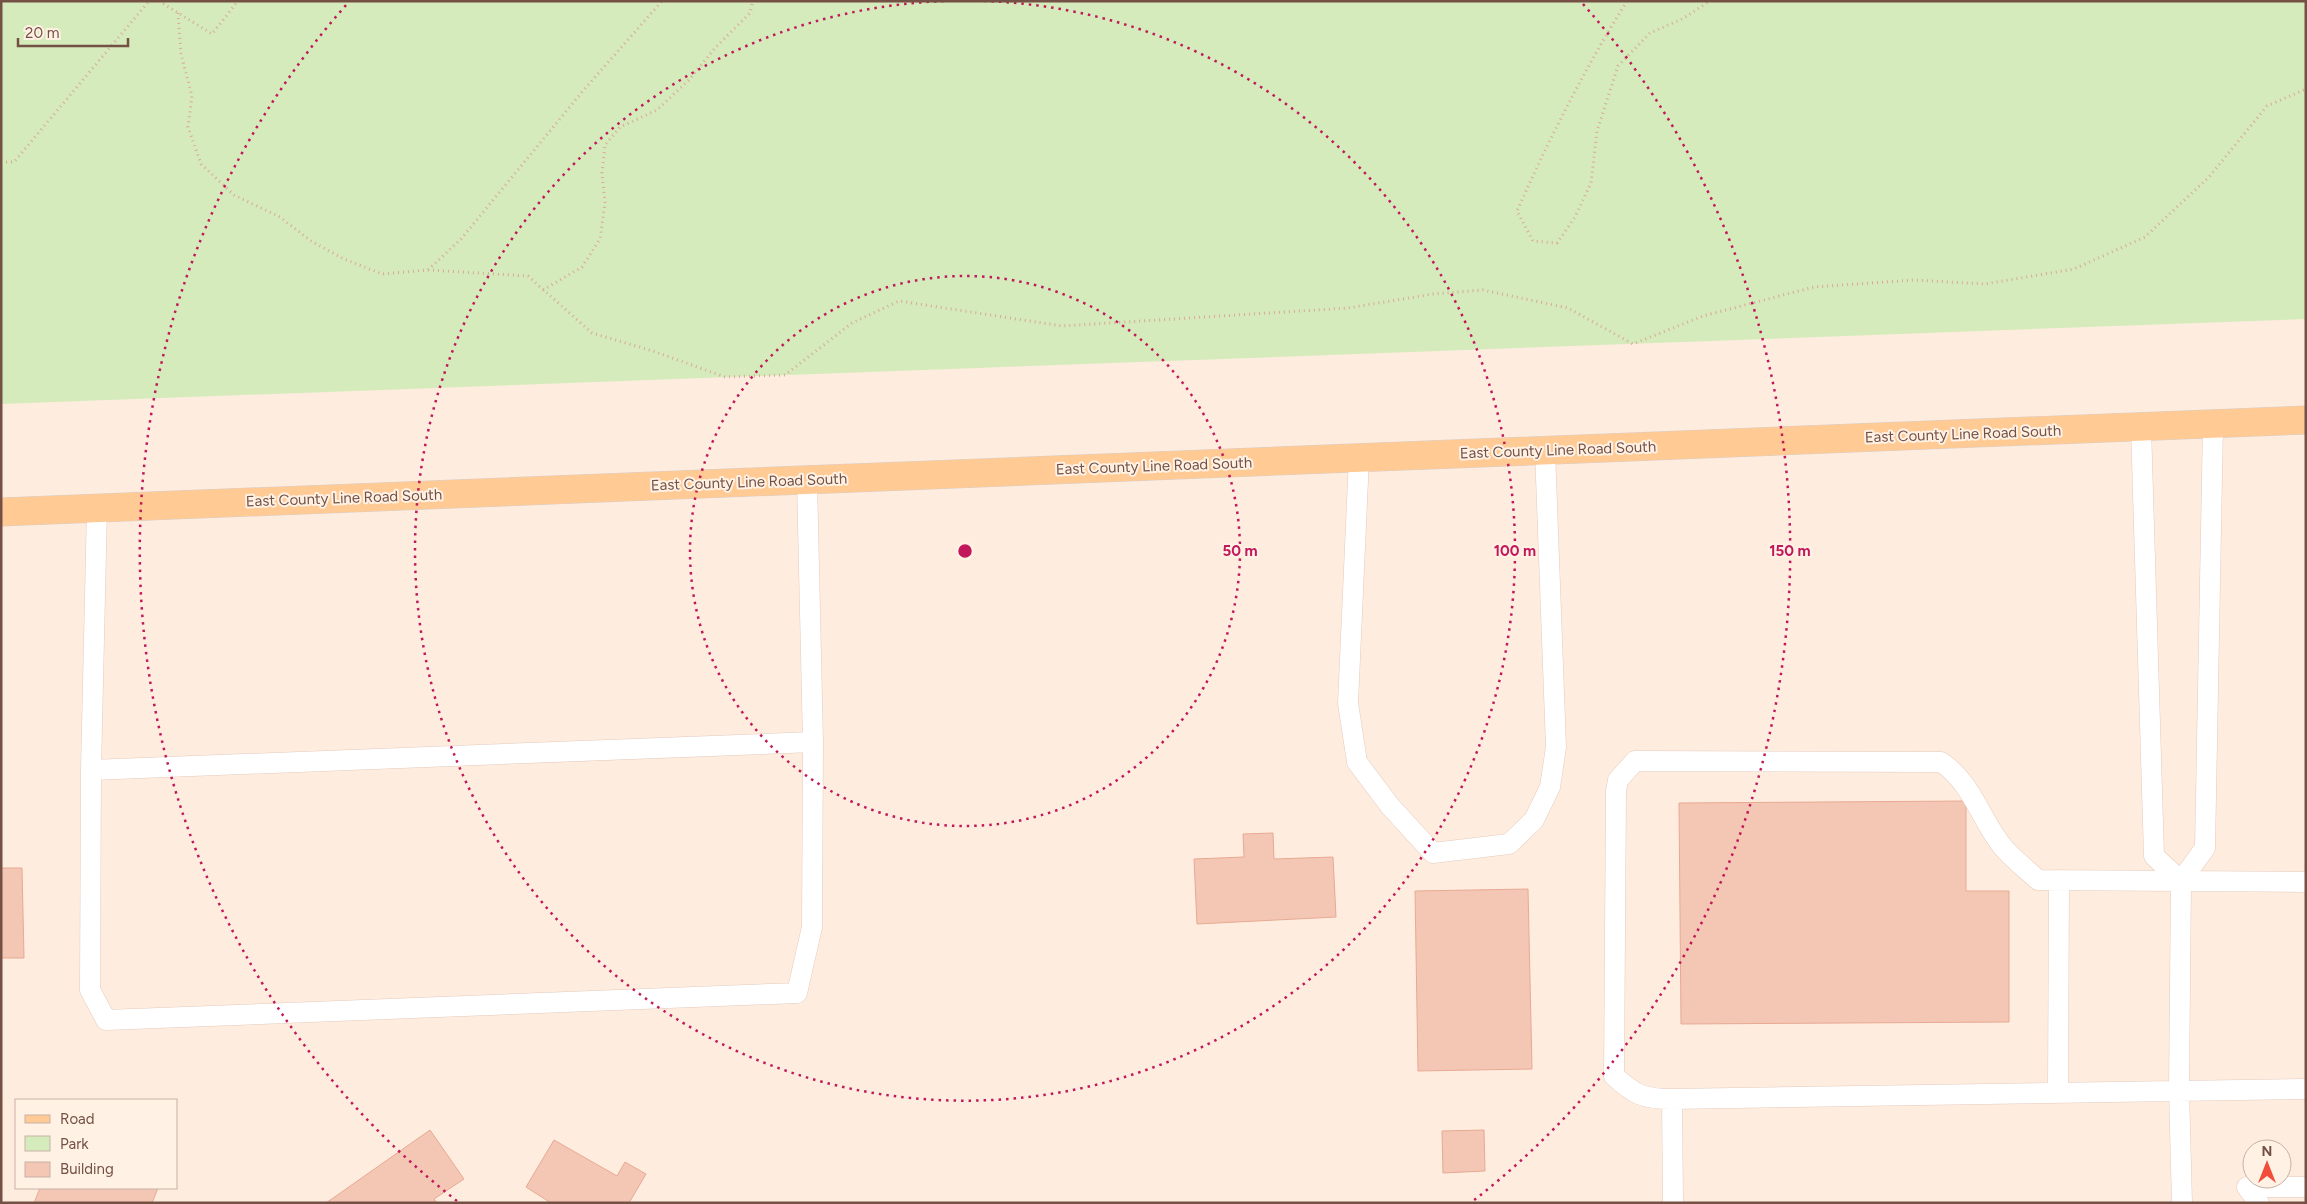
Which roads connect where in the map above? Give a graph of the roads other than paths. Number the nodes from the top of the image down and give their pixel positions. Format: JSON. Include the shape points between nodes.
{"nodes":[{"id":1,"x":2306,"y":420,"type":"edge"},
{"id":2,"x":2213,"y":424,"type":"junction"},
{"id":3,"x":2142,"y":427,"type":"junction"},
{"id":4,"x":1545,"y":450,"type":"junction"},
{"id":5,"x":1359,"y":458,"type":"junction"},
{"id":6,"x":807,"y":480,"type":"junction"},
{"id":7,"x":97,"y":508,"type":"junction"},
{"id":8,"x":1,"y":512,"type":"edge"},
{"id":9,"x":813,"y":742,"type":"junction"},
{"id":10,"x":91,"y":770,"type":"junction"},
{"id":11,"x":2059,"y":880,"type":"junction"},
{"id":12,"x":2181,"y":881,"type":"junction"},
{"id":13,"x":2306,"y":882,"type":"edge"},
{"id":14,"x":2306,"y":1088,"type":"edge"},
{"id":15,"x":2179,"y":1090,"type":"junction"},
{"id":16,"x":2058,"y":1092,"type":"junction"},
{"id":17,"x":1672,"y":1099,"type":"junction"},
{"id":18,"x":2306,"y":1187,"type":"edge"},
{"id":19,"x":1673,"y":1203,"type":"edge"},
{"id":20,"x":2182,"y":1203,"type":"edge"},
{"id":21,"x":2259,"y":1203,"type":"edge"}],
"edges":[{"from":1,"to":2,"type":"main road","name":"East County Line Road South"},
{"from":2,"to":3,"type":"main road","name":"East County Line Road South"},
{"from":2,"to":12,"type":"lane","via":[[2205,848]]},
{"from":3,"to":4,"type":"main road","name":"East County Line Road South"},
{"from":3,"to":12,"type":"lane","via":[[2154,856]]},
{"from":4,"to":5,"type":"main road","name":"East County Line Road South"},
{"from":4,"to":5,"type":"lane","via":[[1556,747],[1550,787],[1534,820],[1508,844],[1433,853],[1390,806],[1357,762],[1348,703]]},
{"from":5,"to":6,"type":"main road","name":"East County Line Road South"},
{"from":6,"to":7,"type":"main road","name":"East County Line Road South"},
{"from":6,"to":9,"type":"lane"},
{"from":7,"to":8,"type":"main road","name":"East County Line Road South"},
{"from":7,"to":10,"type":"lane"},
{"from":9,"to":10,"type":"lane"},
{"from":9,"to":10,"type":"lane","via":[[812,927],[797,993],[487,1007],[106,1020],[90,990]]},
{"from":11,"to":12,"type":"lane"},
{"from":11,"to":16,"type":"lane"},
{"from":11,"to":17,"type":"lane","via":[[2038,880],[2002,845],[1961,780],[1941,762],[1636,760],[1618,780],[1616,791],[1614,1076],[1634,1094],[1652,1099]]},
{"from":12,"to":13,"type":"lane"},
{"from":12,"to":15,"type":"lane"},
{"from":14,"to":15,"type":"lane"},
{"from":15,"to":16,"type":"lane"},
{"from":15,"to":20,"type":"lane"},
{"from":16,"to":17,"type":"lane"},
{"from":17,"to":19,"type":"lane"},
{"from":18,"to":21,"type":"lane","via":[[2247,1187]]}]}
